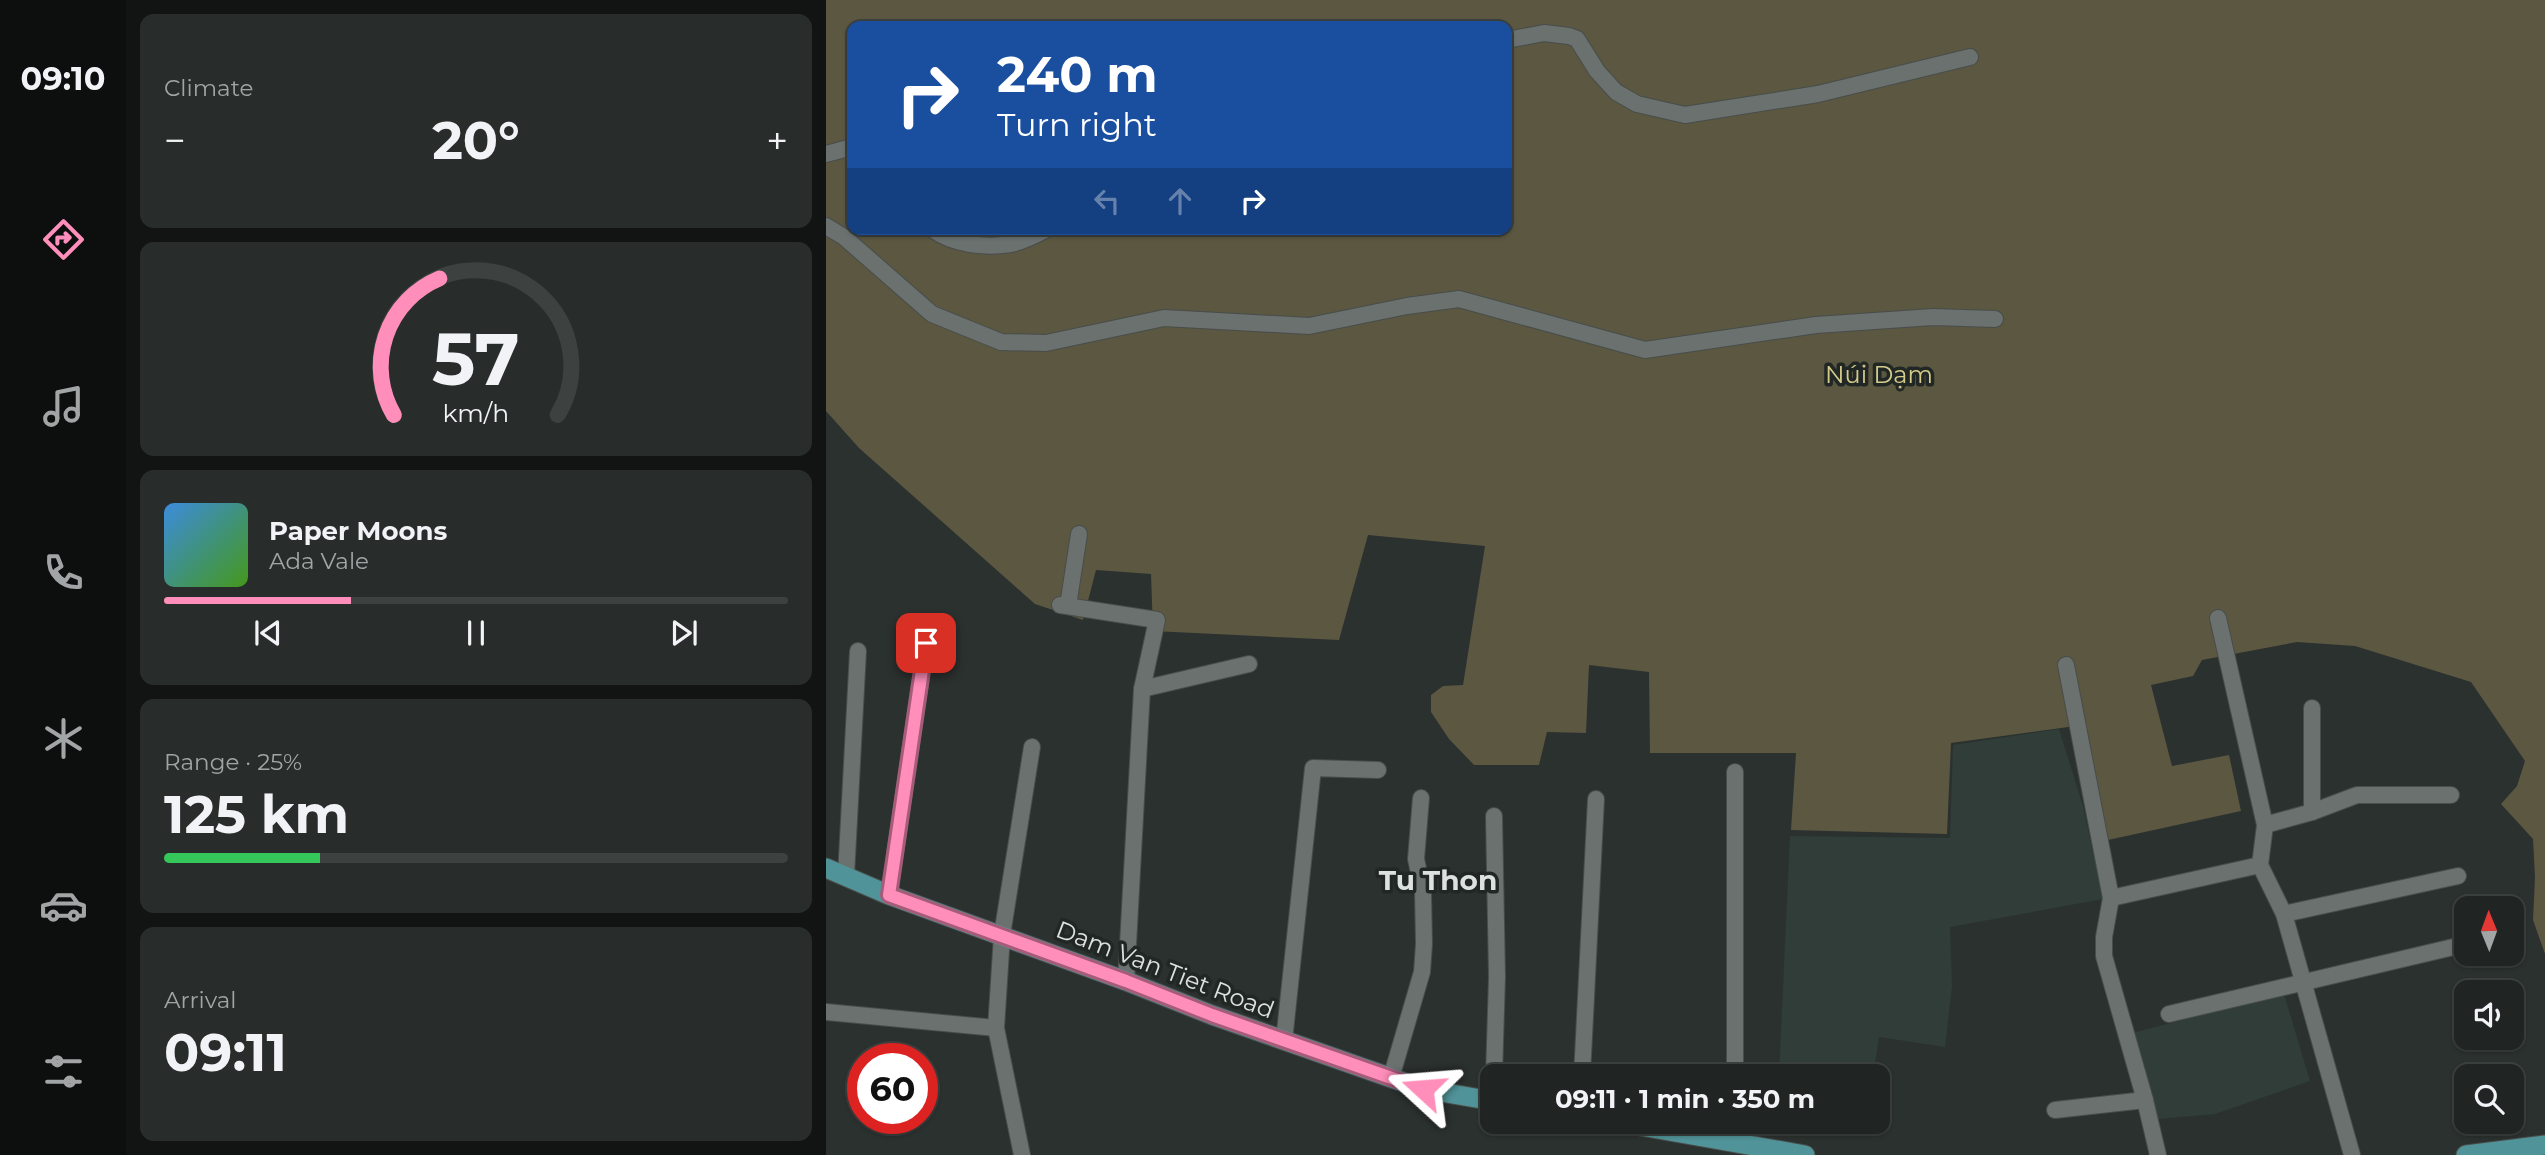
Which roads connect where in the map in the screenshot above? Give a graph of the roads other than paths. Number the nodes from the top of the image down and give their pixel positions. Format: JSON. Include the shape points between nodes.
{"nodes":[{"id":1,"x":1512,"y":39,"type":"edge"},
{"id":2,"x":1970,"y":57,"type":"dead end"},
{"id":3,"x":847,"y":148,"type":"edge"},
{"id":4,"x":826,"y":154,"type":"edge"},
{"id":5,"x":826,"y":226,"type":"edge"},
{"id":6,"x":942,"y":235,"type":"edge"},
{"id":7,"x":1035,"y":235,"type":"edge"},
{"id":8,"x":1995,"y":319,"type":"dead end"},
{"id":9,"x":1079,"y":534,"type":"dead end"},
{"id":10,"x":2218,"y":618,"type":"dead end"},
{"id":11,"x":926,"y":643,"type":"dead end"},
{"id":12,"x":858,"y":651,"type":"dead end"},
{"id":13,"x":1248,"y":664,"type":"dead end"},
{"id":14,"x":2066,"y":665,"type":"dead end"},
{"id":15,"x":1142,"y":689,"type":"junction"},
{"id":16,"x":2312,"y":708,"type":"dead end"},
{"id":17,"x":1032,"y":747,"type":"dead end"},
{"id":18,"x":1378,"y":770,"type":"dead end"},
{"id":19,"x":1735,"y":772,"type":"dead end"},
{"id":20,"x":2451,"y":795,"type":"dead end"},
{"id":21,"x":1421,"y":798,"type":"dead end"},
{"id":22,"x":1596,"y":799,"type":"dead end"},
{"id":23,"x":2312,"y":812,"type":"junction"},
{"id":24,"x":1494,"y":816,"type":"dead end"},
{"id":25,"x":2265,"y":825,"type":"junction"},
{"id":26,"x":2260,"y":865,"type":"junction"},
{"id":27,"x":826,"y":868,"type":"edge"},
{"id":28,"x":846,"y":876,"type":"junction"},
{"id":29,"x":2458,"y":876,"type":"dead end"},
{"id":30,"x":889,"y":895,"type":"junction"},
{"id":31,"x":2110,"y":898,"type":"junction"},
{"id":32,"x":2284,"y":914,"type":"junction"},
{"id":33,"x":1002,"y":935,"type":"junction"},
{"id":34,"x":2454,"y":947,"type":"edge"},
{"id":35,"x":1126,"y":981,"type":"junction"},
{"id":36,"x":2303,"y":982,"type":"junction"},
{"id":37,"x":826,"y":1012,"type":"edge"},
{"id":38,"x":2169,"y":1014,"type":"dead end"},
{"id":39,"x":996,"y":1028,"type":"junction"},
{"id":40,"x":1284,"y":1041,"type":"junction"},
{"id":41,"x":1494,"y":1064,"type":"edge"},
{"id":42,"x":1583,"y":1064,"type":"edge"},
{"id":43,"x":1734,"y":1064,"type":"edge"},
{"id":44,"x":1391,"y":1078,"type":"junction"},
{"id":45,"x":1480,"y":1099,"type":"edge"},
{"id":46,"x":2145,"y":1100,"type":"junction"},
{"id":47,"x":2055,"y":1110,"type":"dead end"},
{"id":48,"x":1684,"y":1134,"type":"edge"},
{"id":49,"x":1734,"y":1134,"type":"edge"},
{"id":50,"x":1734,"y":1143,"type":"junction"},
{"id":51,"x":2545,"y":1145,"type":"edge"},
{"id":52,"x":2519,"y":1152,"type":"edge"},
{"id":53,"x":1022,"y":1155,"type":"edge"},
{"id":54,"x":1805,"y":1155,"type":"edge"},
{"id":55,"x":2158,"y":1155,"type":"edge"},
{"id":56,"x":2351,"y":1155,"type":"edge"},
{"id":57,"x":2466,"y":1155,"type":"edge"}],
"edges":[{"from":1,"to":2,"type":"street","via":[[1544,33],[1577,39],[1616,92],[1637,104],[1685,115],[1818,94]]},
{"from":3,"to":4,"type":"street"},
{"from":5,"to":8,"type":"street","via":[[932,314],[1001,342],[1046,343],[1164,318],[1309,326],[1459,299],[1645,350],[1816,325],[1933,317]]},
{"from":6,"to":7,"type":"street","via":[[996,245]]},
{"from":9,"to":15,"type":"street","via":[[1064,605],[1157,620]]},
{"from":10,"to":25,"type":"street"},
{"from":11,"to":30,"type":"street"},
{"from":12,"to":28,"type":"street"},
{"from":13,"to":15,"type":"street"},
{"from":14,"to":31,"type":"street"},
{"from":15,"to":35,"type":"street"},
{"from":16,"to":23,"type":"street"},
{"from":17,"to":33,"type":"street"},
{"from":18,"to":40,"type":"street","via":[[1313,768]]},
{"from":19,"to":43,"type":"street"},
{"from":20,"to":23,"type":"street","via":[[2357,795]]},
{"from":21,"to":44,"type":"street","via":[[1416,859],[1423,891],[1422,972]]},
{"from":22,"to":42,"type":"street"},
{"from":23,"to":25,"type":"street"},
{"from":24,"to":41,"type":"street"},
{"from":25,"to":26,"type":"street"},
{"from":26,"to":31,"type":"street"},
{"from":26,"to":32,"type":"street"},
{"from":27,"to":28,"type":"main road","name":"Dam Van Tiet Road"},
{"from":28,"to":30,"type":"main road","name":"Dam Van Tiet Road"},
{"from":29,"to":32,"type":"street"},
{"from":30,"to":33,"type":"main road","name":"Dam Van Tiet Road"},
{"from":31,"to":46,"type":"street","via":[[2104,956]]},
{"from":32,"to":36,"type":"street"},
{"from":33,"to":35,"type":"main road","name":"Dam Van Tiet Road"},
{"from":33,"to":39,"type":"street"},
{"from":34,"to":36,"type":"street"},
{"from":35,"to":40,"type":"main road","name":"Dam Van Tiet Road"},
{"from":36,"to":38,"type":"street"},
{"from":36,"to":56,"type":"street"},
{"from":37,"to":39,"type":"street"},
{"from":39,"to":53,"type":"street"},
{"from":40,"to":44,"type":"main road","name":"Dam Van Tiet Road"},
{"from":44,"to":45,"type":"main road","name":"Dam Van Tiet Road"},
{"from":46,"to":47,"type":"street"},
{"from":46,"to":55,"type":"street"},
{"from":48,"to":50,"type":"main road"},
{"from":49,"to":50,"type":"street"},
{"from":50,"to":54,"type":"main road"},
{"from":51,"to":52,"type":"main road"},
{"from":52,"to":57,"type":"main road"}]}
